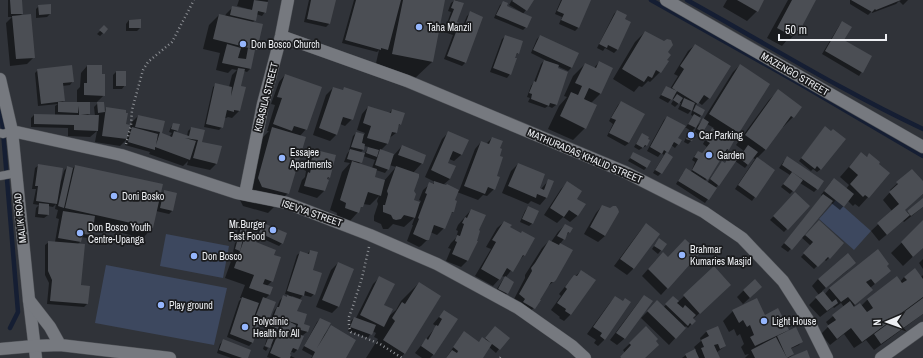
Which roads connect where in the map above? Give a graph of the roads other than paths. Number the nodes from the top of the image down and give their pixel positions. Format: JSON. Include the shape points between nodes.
{"nodes":[{"id":1,"x":288,"y":0,"type":"edge"},
{"id":2,"x":666,"y":0,"type":"edge"},
{"id":3,"x":282,"y":36,"type":"junction"},
{"id":4,"x":0,"y":79,"type":"edge"},
{"id":5,"x":6,"y":132,"type":"edge"},
{"id":6,"x":923,"y":147,"type":"edge"},
{"id":7,"x":16,"y":173,"type":"junction"},
{"id":8,"x":0,"y":176,"type":"edge"},
{"id":9,"x":245,"y":194,"type":"junction"},
{"id":10,"x":29,"y":300,"type":"junction"},
{"id":11,"x":923,"y":328,"type":"edge"},
{"id":12,"x":60,"y":345,"type":"junction"},
{"id":13,"x":34,"y":346,"type":"junction"},
{"id":14,"x":0,"y":349,"type":"edge"},
{"id":15,"x":36,"y":358,"type":"edge"},
{"id":16,"x":170,"y":358,"type":"edge"},
{"id":17,"x":585,"y":358,"type":"edge"},
{"id":18,"x":827,"y":358,"type":"edge"},
{"id":19,"x":881,"y":358,"type":"edge"}],
"edges":[{"from":1,"to":3,"type":"street","name":"KIBASILA STREET"},
{"from":2,"to":6,"type":"street","name":"MAZENGO STREET"},
{"from":3,"to":9,"type":"street","name":"KIBASILA STREET","via":[[263,104]]},
{"from":3,"to":18,"type":"street","name":"MATHURADAS KHALID STREET","via":[[407,81],[603,162],[704,212],[742,238],[783,281],[808,320]]},
{"from":4,"to":5,"type":"street","name":"MALIK ROAD"},
{"from":5,"to":7,"type":"street","name":"MALIK ROAD"},
{"from":5,"to":9,"type":"street","name":"ISEVYA STREET","via":[[121,155],[216,187]]},
{"from":7,"to":8,"type":"lane"},
{"from":7,"to":10,"type":"street","name":"MALIK ROAD"},
{"from":9,"to":17,"type":"street","name":"ISEVYA STREET","via":[[287,203],[437,264],[518,308]]},
{"from":10,"to":12,"type":"street","via":[[50,326]]},
{"from":10,"to":13,"type":"street","name":"MALIK ROAD"},
{"from":11,"to":19,"type":"street"},
{"from":12,"to":13,"type":"street"},
{"from":12,"to":16,"type":"street"},
{"from":13,"to":14,"type":"street"},
{"from":13,"to":15,"type":"street","name":"MALIK ROAD"}]}
